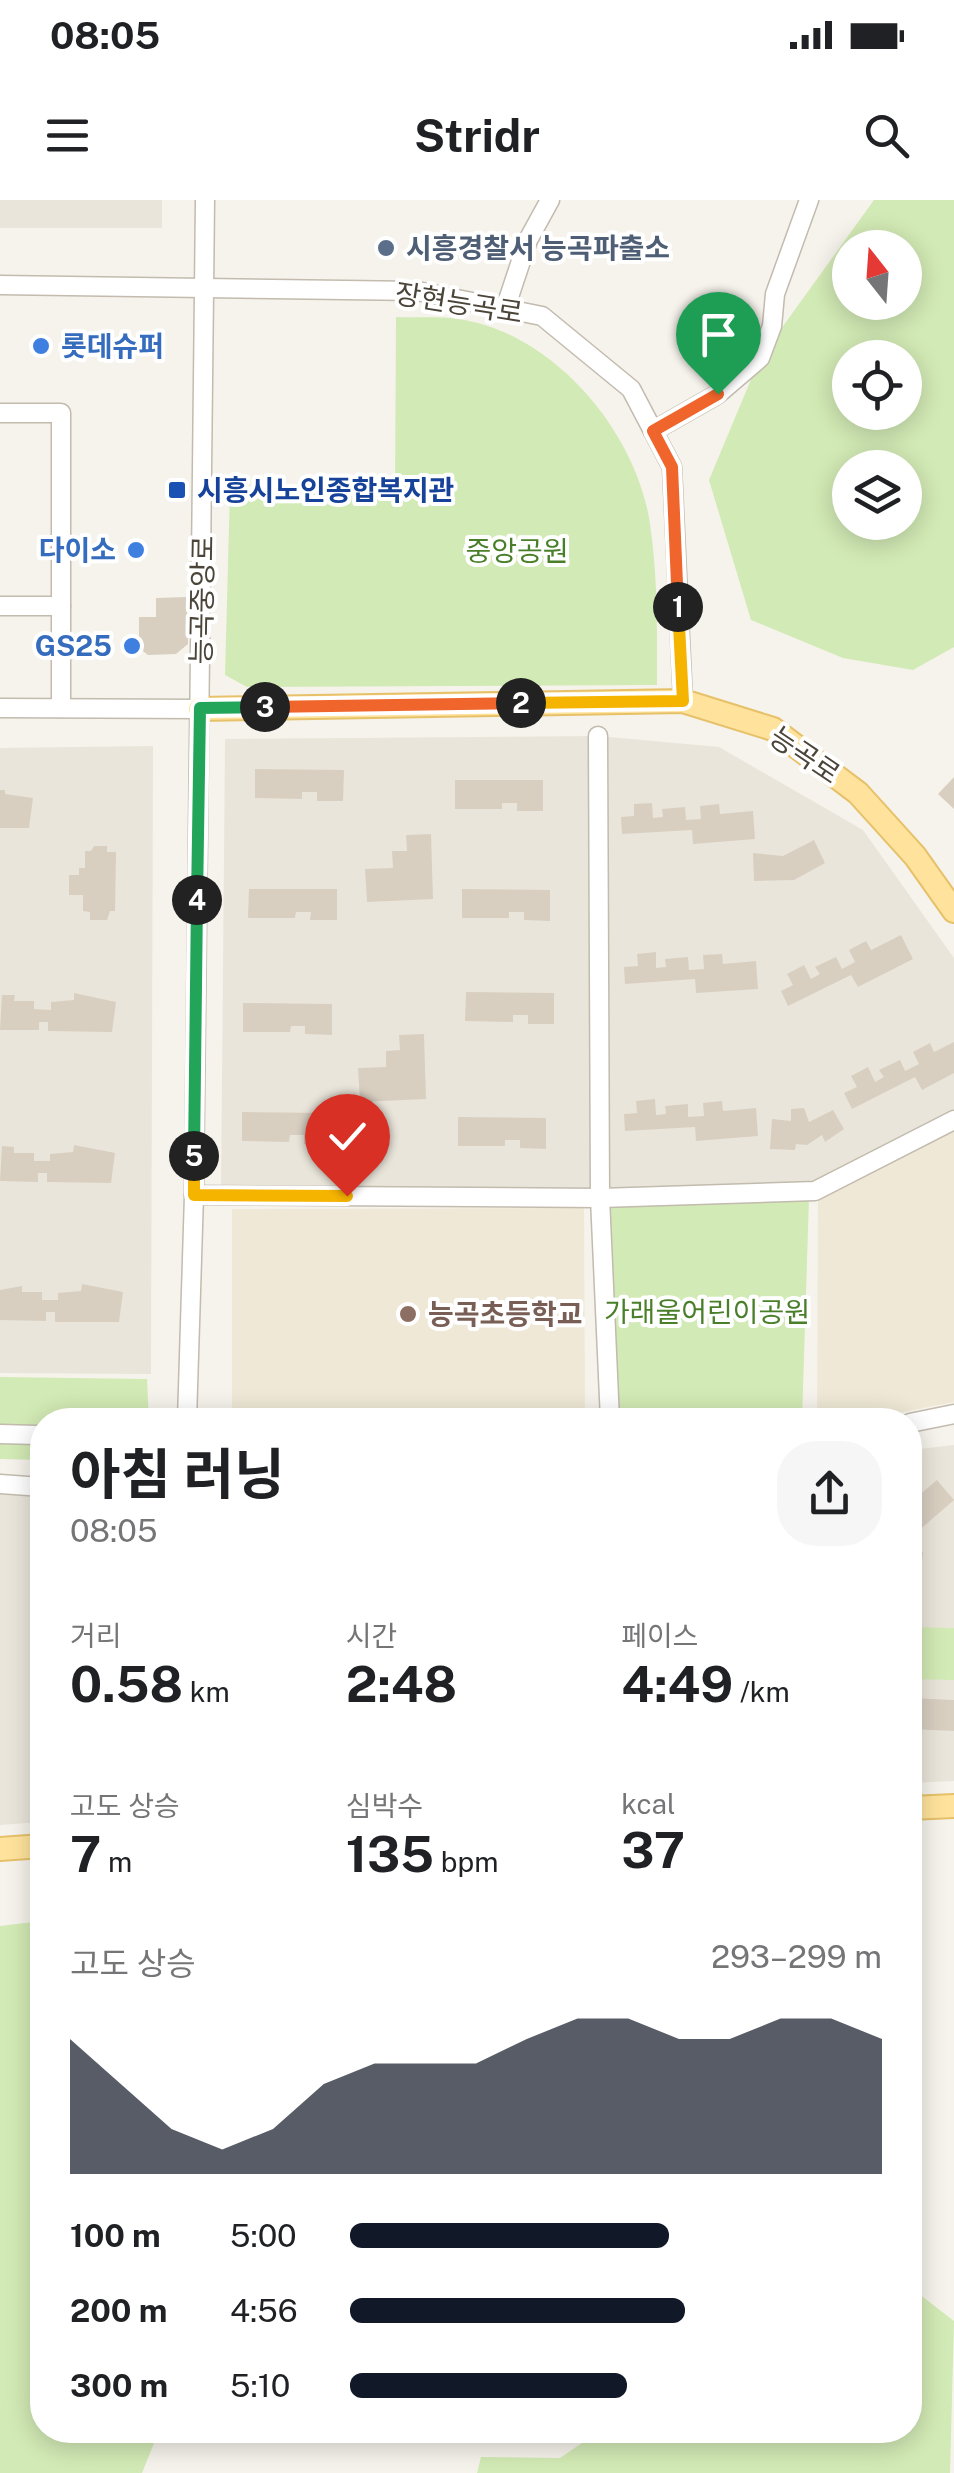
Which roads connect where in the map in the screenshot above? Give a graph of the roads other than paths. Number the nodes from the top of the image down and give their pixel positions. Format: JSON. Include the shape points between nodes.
{"nodes":[{"id":1,"x":205,"y":200,"type":"edge"},
{"id":2,"x":550,"y":200,"type":"edge"},
{"id":3,"x":809,"y":200,"type":"edge"},
{"id":4,"x":0,"y":285,"type":"edge"},
{"id":5,"x":204,"y":288,"type":"junction"},
{"id":6,"x":504,"y":309,"type":"junction"},
{"id":7,"x":0,"y":413,"type":"edge"},
{"id":8,"x":653,"y":431,"type":"junction"},
{"id":9,"x":0,"y":606,"type":"edge"},
{"id":10,"x":61,"y":606,"type":"junction"},
{"id":11,"x":683,"y":701,"type":"junction"},
{"id":12,"x":0,"y":708,"type":"edge"},
{"id":13,"x":61,"y":708,"type":"junction"},
{"id":14,"x":200,"y":708,"type":"junction"},
{"id":15,"x":598,"y":736,"type":"dead end"},
{"id":16,"x":954,"y":912,"type":"edge"},
{"id":17,"x":954,"y":1120,"type":"edge"},
{"id":18,"x":194,"y":1195,"type":"junction"},
{"id":19,"x":600,"y":1198,"type":"junction"},
{"id":20,"x":187,"y":1408,"type":"edge"},
{"id":21,"x":609,"y":1408,"type":"edge"},
{"id":22,"x":954,"y":1414,"type":"edge"},
{"id":23,"x":922,"y":1421,"type":"edge"},
{"id":24,"x":0,"y":1434,"type":"edge"},
{"id":25,"x":30,"y":1435,"type":"edge"},
{"id":26,"x":0,"y":1484,"type":"edge"},
{"id":27,"x":30,"y":1485,"type":"edge"},
{"id":28,"x":954,"y":1806,"type":"edge"},
{"id":29,"x":922,"y":1807,"type":"edge"},
{"id":30,"x":30,"y":1847,"type":"edge"},
{"id":31,"x":0,"y":1849,"type":"edge"}],
"edges":[{"from":1,"to":5,"type":"street","name":"능곡중앙로"},
{"from":2,"to":6,"type":"street"},
{"from":3,"to":8,"type":"street","via":[[760,358],[718,394]]},
{"from":4,"to":5,"type":"street","name":"장현능곡로"},
{"from":5,"to":6,"type":"street","name":"장현능곡로","via":[[417,291]]},
{"from":5,"to":14,"type":"street","name":"능곡중앙로"},
{"from":6,"to":8,"type":"street","name":"장현능곡로","via":[[542,316],[631,389]]},
{"from":7,"to":10,"type":"street","via":[[60,413]]},
{"from":8,"to":11,"type":"street","name":"장현능곡로","via":[[672,467]]},
{"from":9,"to":10,"type":"street"},
{"from":10,"to":13,"type":"street"},
{"from":11,"to":14,"type":"main road","name":"능곡로"},
{"from":11,"to":16,"type":"main road","name":"능곡로","via":[[773,730],[858,792]]},
{"from":12,"to":13,"type":"street","name":"능곡로"},
{"from":13,"to":14,"type":"street","name":"능곡로"},
{"from":14,"to":18,"type":"street","name":"능곡중앙로"},
{"from":15,"to":19,"type":"street"},
{"from":17,"to":19,"type":"street","via":[[814,1191]]},
{"from":18,"to":19,"type":"street"},
{"from":18,"to":20,"type":"street","name":"능곡중앙로"},
{"from":19,"to":21,"type":"street"},
{"from":22,"to":23,"type":"street"},
{"from":24,"to":25,"type":"street"},
{"from":26,"to":27,"type":"street"},
{"from":28,"to":29,"type":"main road"},
{"from":30,"to":31,"type":"main road"}]}
